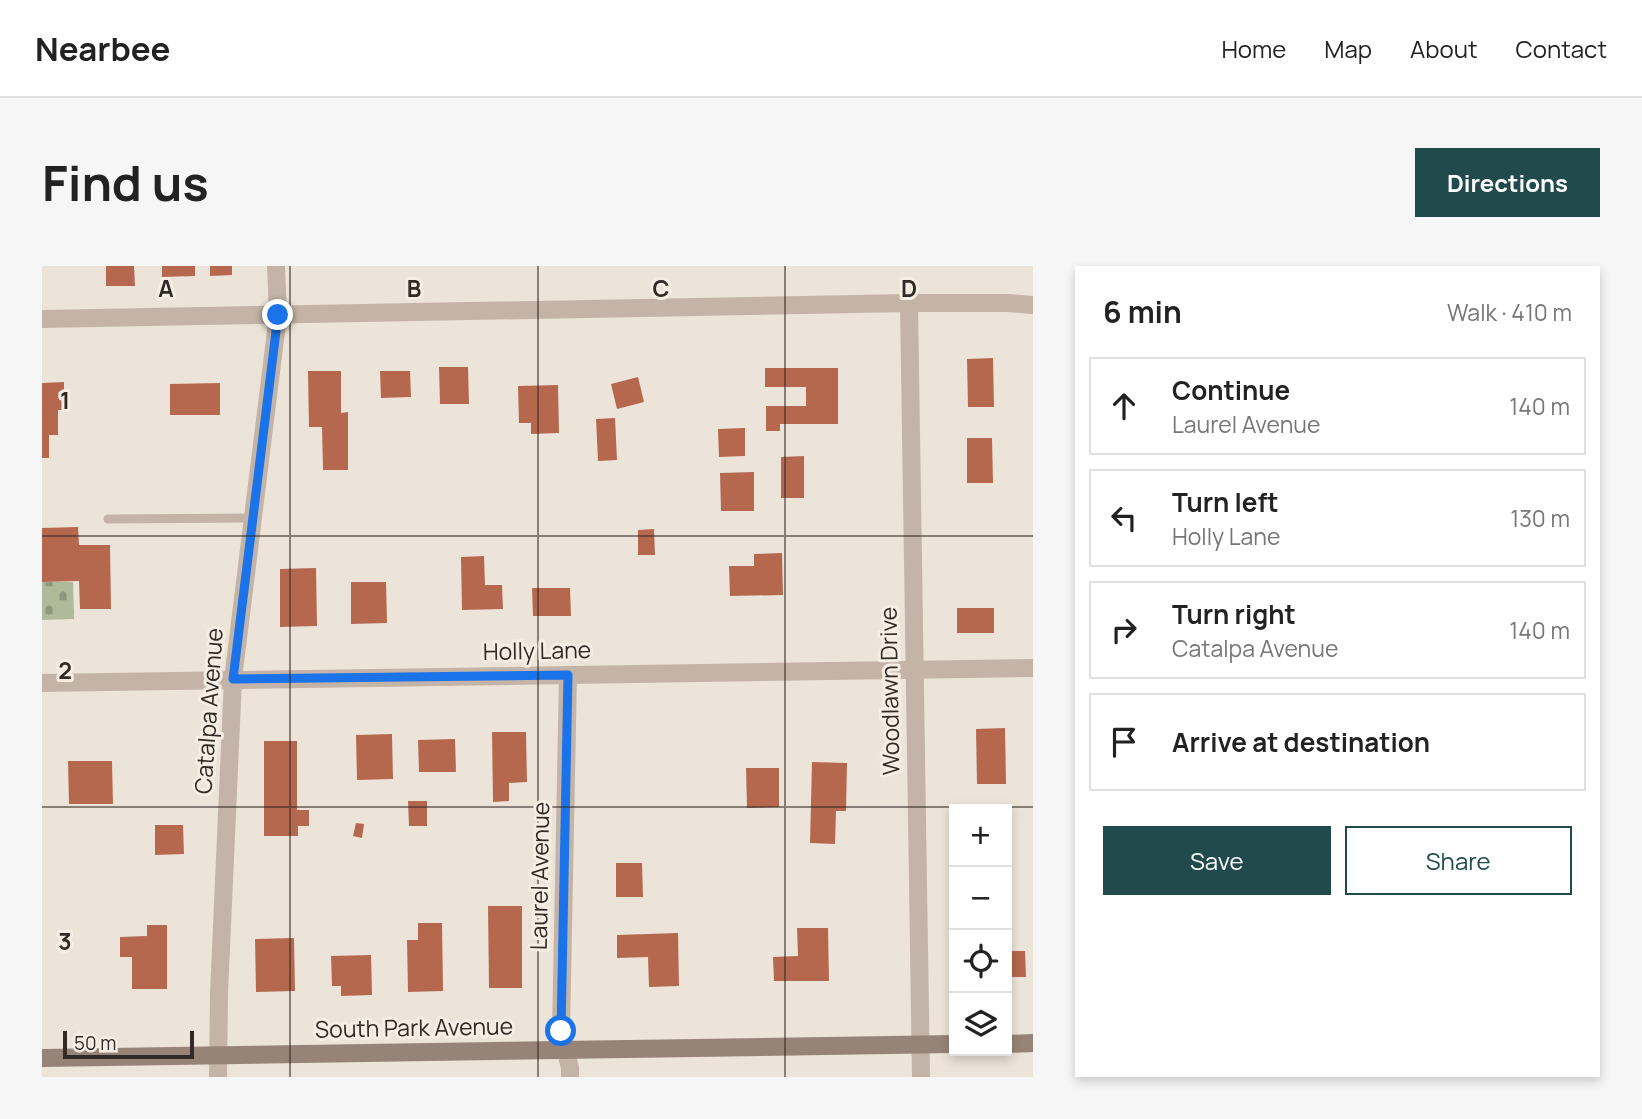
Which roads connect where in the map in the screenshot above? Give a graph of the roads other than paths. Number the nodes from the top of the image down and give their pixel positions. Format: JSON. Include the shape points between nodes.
{"nodes":[{"id":1,"x":276,"y":266,"type":"edge"},
{"id":2,"x":909,"y":303,"type":"junction"},
{"id":3,"x":1033,"y":305,"type":"edge"},
{"id":4,"x":278,"y":315,"type":"junction"},
{"id":5,"x":42,"y":319,"type":"edge"},
{"id":6,"x":253,"y":518,"type":"junction"},
{"id":7,"x":108,"y":519,"type":"dead end"},
{"id":8,"x":1033,"y":668,"type":"edge"},
{"id":9,"x":914,"y":670,"type":"junction"},
{"id":10,"x":568,"y":675,"type":"junction"},
{"id":11,"x":233,"y":679,"type":"junction"},
{"id":12,"x":42,"y":683,"type":"edge"},
{"id":13,"x":1033,"y":1043,"type":"edge"},
{"id":14,"x":920,"y":1044,"type":"junction"},
{"id":15,"x":949,"y":1044,"type":"edge"},
{"id":16,"x":1012,"y":1044,"type":"edge"},
{"id":17,"x":566,"y":1051,"type":"junction"},
{"id":18,"x":218,"y":1055,"type":"junction"},
{"id":19,"x":42,"y":1058,"type":"edge"},
{"id":20,"x":218,"y":1077,"type":"edge"},
{"id":21,"x":570,"y":1077,"type":"edge"},
{"id":22,"x":921,"y":1077,"type":"edge"}],
"edges":[{"from":1,"to":4,"type":"street","name":"Catalpa Avenue"},
{"from":2,"to":3,"type":"street"},
{"from":2,"to":4,"type":"street"},
{"from":2,"to":9,"type":"street","name":"Woodlawn Drive"},
{"from":4,"to":5,"type":"street"},
{"from":4,"to":6,"type":"street","name":"Catalpa Avenue"},
{"from":6,"to":7,"type":"lane"},
{"from":6,"to":11,"type":"street","name":"Catalpa Avenue"},
{"from":8,"to":9,"type":"street","name":"Holly Lane"},
{"from":9,"to":10,"type":"street","name":"Holly Lane"},
{"from":9,"to":14,"type":"street","name":"Woodlawn Drive"},
{"from":10,"to":11,"type":"street","name":"Holly Lane"},
{"from":10,"to":17,"type":"street","name":"Laurel Avenue","via":[[561,1031]]},
{"from":11,"to":12,"type":"street","name":"Holly Lane"},
{"from":11,"to":18,"type":"street","name":"Catalpa Avenue"},
{"from":13,"to":16,"type":"street"},
{"from":14,"to":15,"type":"street","name":"South Park Avenue"},
{"from":14,"to":17,"type":"street","name":"South Park Avenue"},
{"from":14,"to":22,"type":"street","name":"Woodlawn Drive"},
{"from":17,"to":18,"type":"street","name":"South Park Avenue"},
{"from":17,"to":21,"type":"street","name":"Laurel Avenue"},
{"from":18,"to":19,"type":"street","name":"South Park Avenue"},
{"from":18,"to":20,"type":"street","name":"Catalpa Avenue"}]}
